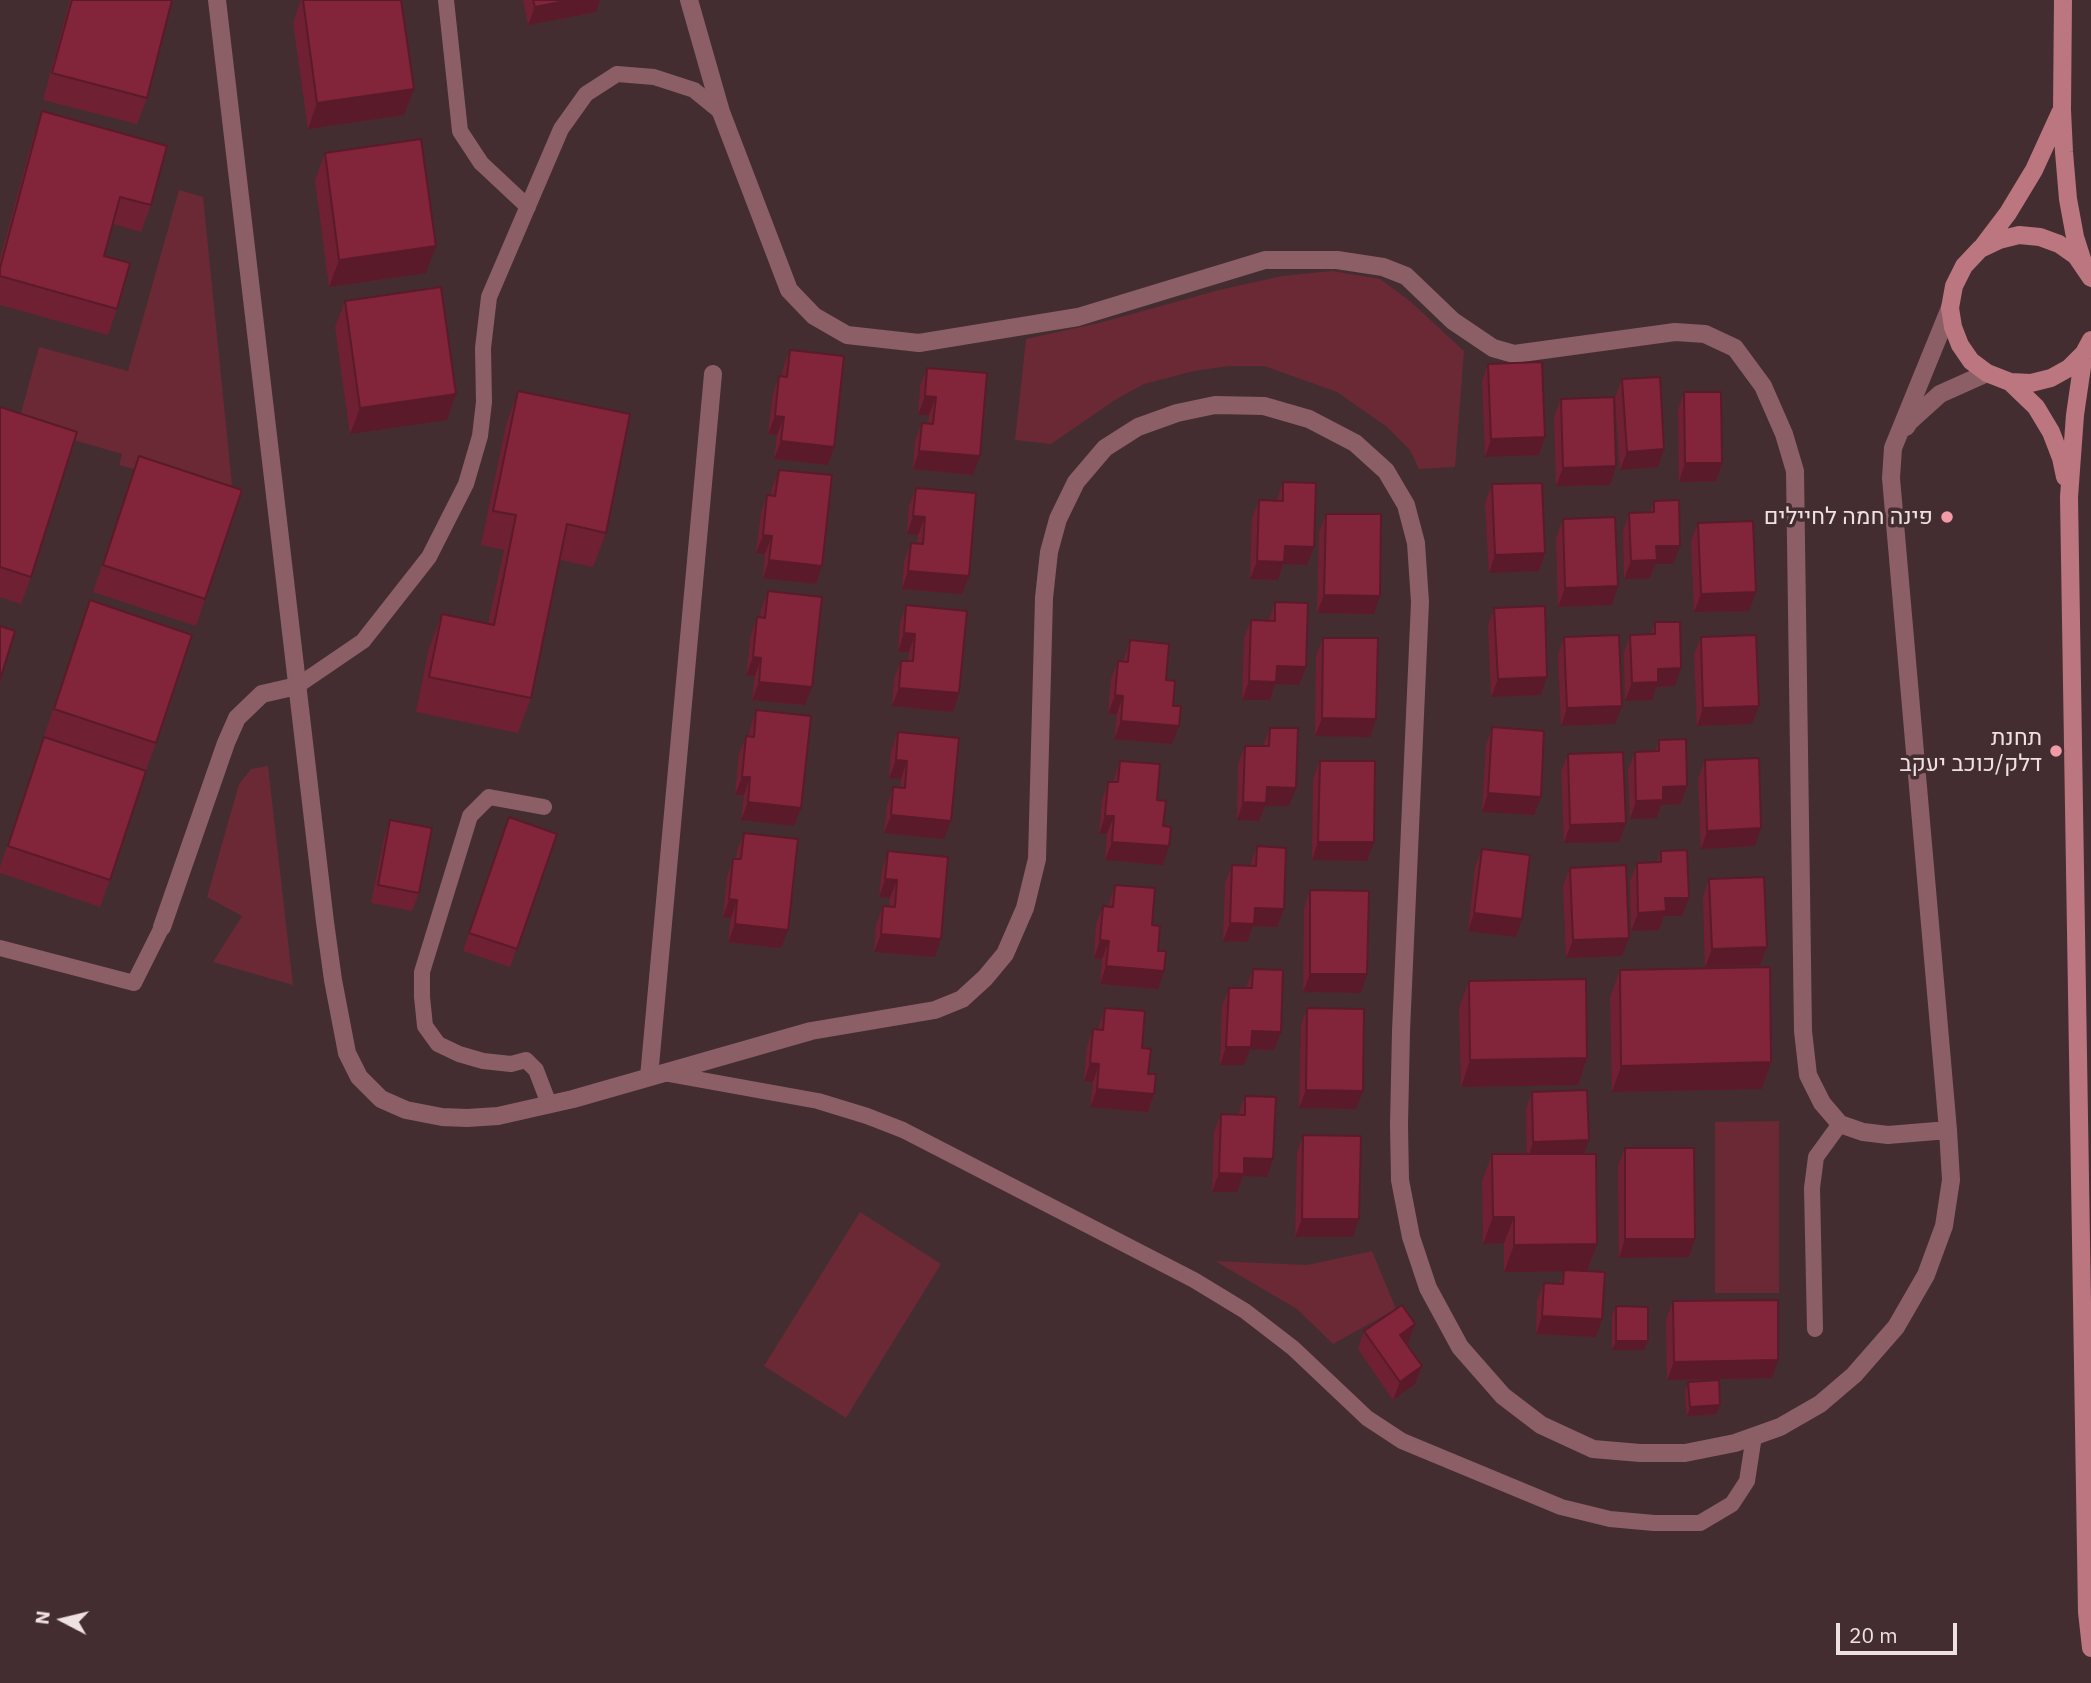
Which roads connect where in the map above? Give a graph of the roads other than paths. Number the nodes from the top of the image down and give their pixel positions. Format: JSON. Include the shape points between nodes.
{"nodes":[{"id":1,"x":217,"y":0,"type":"edge"},
{"id":2,"x":446,"y":0,"type":"edge"},
{"id":3,"x":689,"y":0,"type":"edge"},
{"id":4,"x":2063,"y":0,"type":"edge"},
{"id":5,"x":2062,"y":110,"type":"junction"},
{"id":6,"x":721,"y":112,"type":"junction"},
{"id":7,"x":528,"y":207,"type":"junction"},
{"id":8,"x":1980,"y":249,"type":"junction"},
{"id":9,"x":2087,"y":272,"type":"edge"},
{"id":10,"x":1950,"y":308,"type":"junction"},
{"id":11,"x":2089,"y":344,"type":"edge"},
{"id":12,"x":1987,"y":373,"type":"junction"},
{"id":13,"x":713,"y":374,"type":"dead end"},
{"id":14,"x":2010,"y":382,"type":"junction"},
{"id":15,"x":1894,"y":448,"type":"junction"},
{"id":16,"x":2069,"y":498,"type":"junction"},
{"id":17,"x":297,"y":685,"type":"junction"},
{"id":18,"x":544,"y":807,"type":"dead end"},
{"id":19,"x":162,"y":927,"type":"joint"},
{"id":20,"x":0,"y":948,"type":"edge"},
{"id":21,"x":656,"y":1075,"type":"junction"},
{"id":22,"x":548,"y":1104,"type":"junction"},
{"id":23,"x":1840,"y":1124,"type":"junction"},
{"id":24,"x":1948,"y":1130,"type":"junction"},
{"id":25,"x":1815,"y":1329,"type":"dead end"},
{"id":26,"x":1754,"y":1436,"type":"junction"},
{"id":27,"x":2091,"y":1648,"type":"edge"}],
"edges":[{"from":1,"to":17,"type":"street"},
{"from":2,"to":7,"type":"lane","via":[[460,131],[481,163]]},
{"from":3,"to":6,"type":"street"},
{"from":4,"to":5,"type":"main road"},
{"from":5,"to":8,"type":"main road","via":[[2034,170]]},
{"from":5,"to":9,"type":"main road","via":[[2068,199]]},
{"from":6,"to":7,"type":"lane","via":[[694,90],[654,77],[617,74],[586,94],[561,130]]},
{"from":6,"to":23,"type":"street","via":[[789,290],[814,316],[847,335],[919,343],[1078,317],[1265,260],[1337,260],[1406,276],[1452,321],[1493,348],[1514,354],[1675,332],[1705,334],[1735,348],[1763,386],[1795,471],[1803,1031],[1808,1075]]},
{"from":7,"to":17,"type":"lane","via":[[489,297],[480,436],[466,484],[429,557],[363,641]]},
{"from":8,"to":9,"type":"main road","via":[[2019,235],[2040,237],[2059,243]]},
{"from":8,"to":10,"type":"main road","via":[[1964,266]]},
{"from":10,"to":12,"type":"main road","via":[[1960,345]]},
{"from":10,"to":15,"type":"street"},
{"from":11,"to":14,"type":"main road","via":[[2069,368],[2051,378]]},
{"from":11,"to":16,"type":"main road","via":[[2075,415]]},
{"from":12,"to":14,"type":"main road"},
{"from":12,"to":15,"type":"street","via":[[1940,394],[1909,422]]},
{"from":13,"to":21,"type":"street"},
{"from":14,"to":16,"type":"main road","via":[[2036,407],[2051,432],[2062,458]]},
{"from":15,"to":24,"type":"street","via":[[1894,529]]},
{"from":16,"to":27,"type":"main road"},
{"from":17,"to":19,"type":"street","via":[[262,694],[237,718]]},
{"from":17,"to":22,"type":"street","via":[[333,980],[347,1053],[359,1077],[381,1099],[442,1117],[498,1116]]},
{"from":18,"to":22,"type":"lane","via":[[489,797],[470,816],[422,972],[422,997],[425,1026],[438,1044],[483,1061],[510,1064],[526,1060],[536,1070]]},
{"from":19,"to":20,"type":"lane","via":[[134,983]]},
{"from":21,"to":22,"type":"street"},
{"from":21,"to":26,"type":"lane","via":[[818,1101],[903,1130],[1194,1280],[1245,1311],[1293,1348],[1367,1418],[1402,1441],[1561,1507],[1610,1519],[1700,1523],[1732,1504],[1747,1481]]},
{"from":21,"to":26,"type":"street","via":[[811,1031],[935,1010],[962,999],[985,978],[1005,954],[1025,908],[1037,859],[1044,598],[1055,530],[1076,482],[1105,448],[1138,427],[1177,412],[1215,405],[1264,406],[1309,419],[1355,443],[1386,471],[1406,505],[1416,543],[1420,602],[1401,1031],[1400,1180],[1410,1237],[1428,1288],[1460,1347],[1494,1386],[1552,1430],[1593,1449],[1685,1453]]},
{"from":23,"to":24,"type":"street","via":[[1888,1135]]},
{"from":23,"to":25,"type":"lane","via":[[1816,1157],[1812,1188]]},
{"from":24,"to":26,"type":"street","via":[[1951,1180],[1944,1226],[1926,1275],[1896,1327],[1821,1404]]}]}
